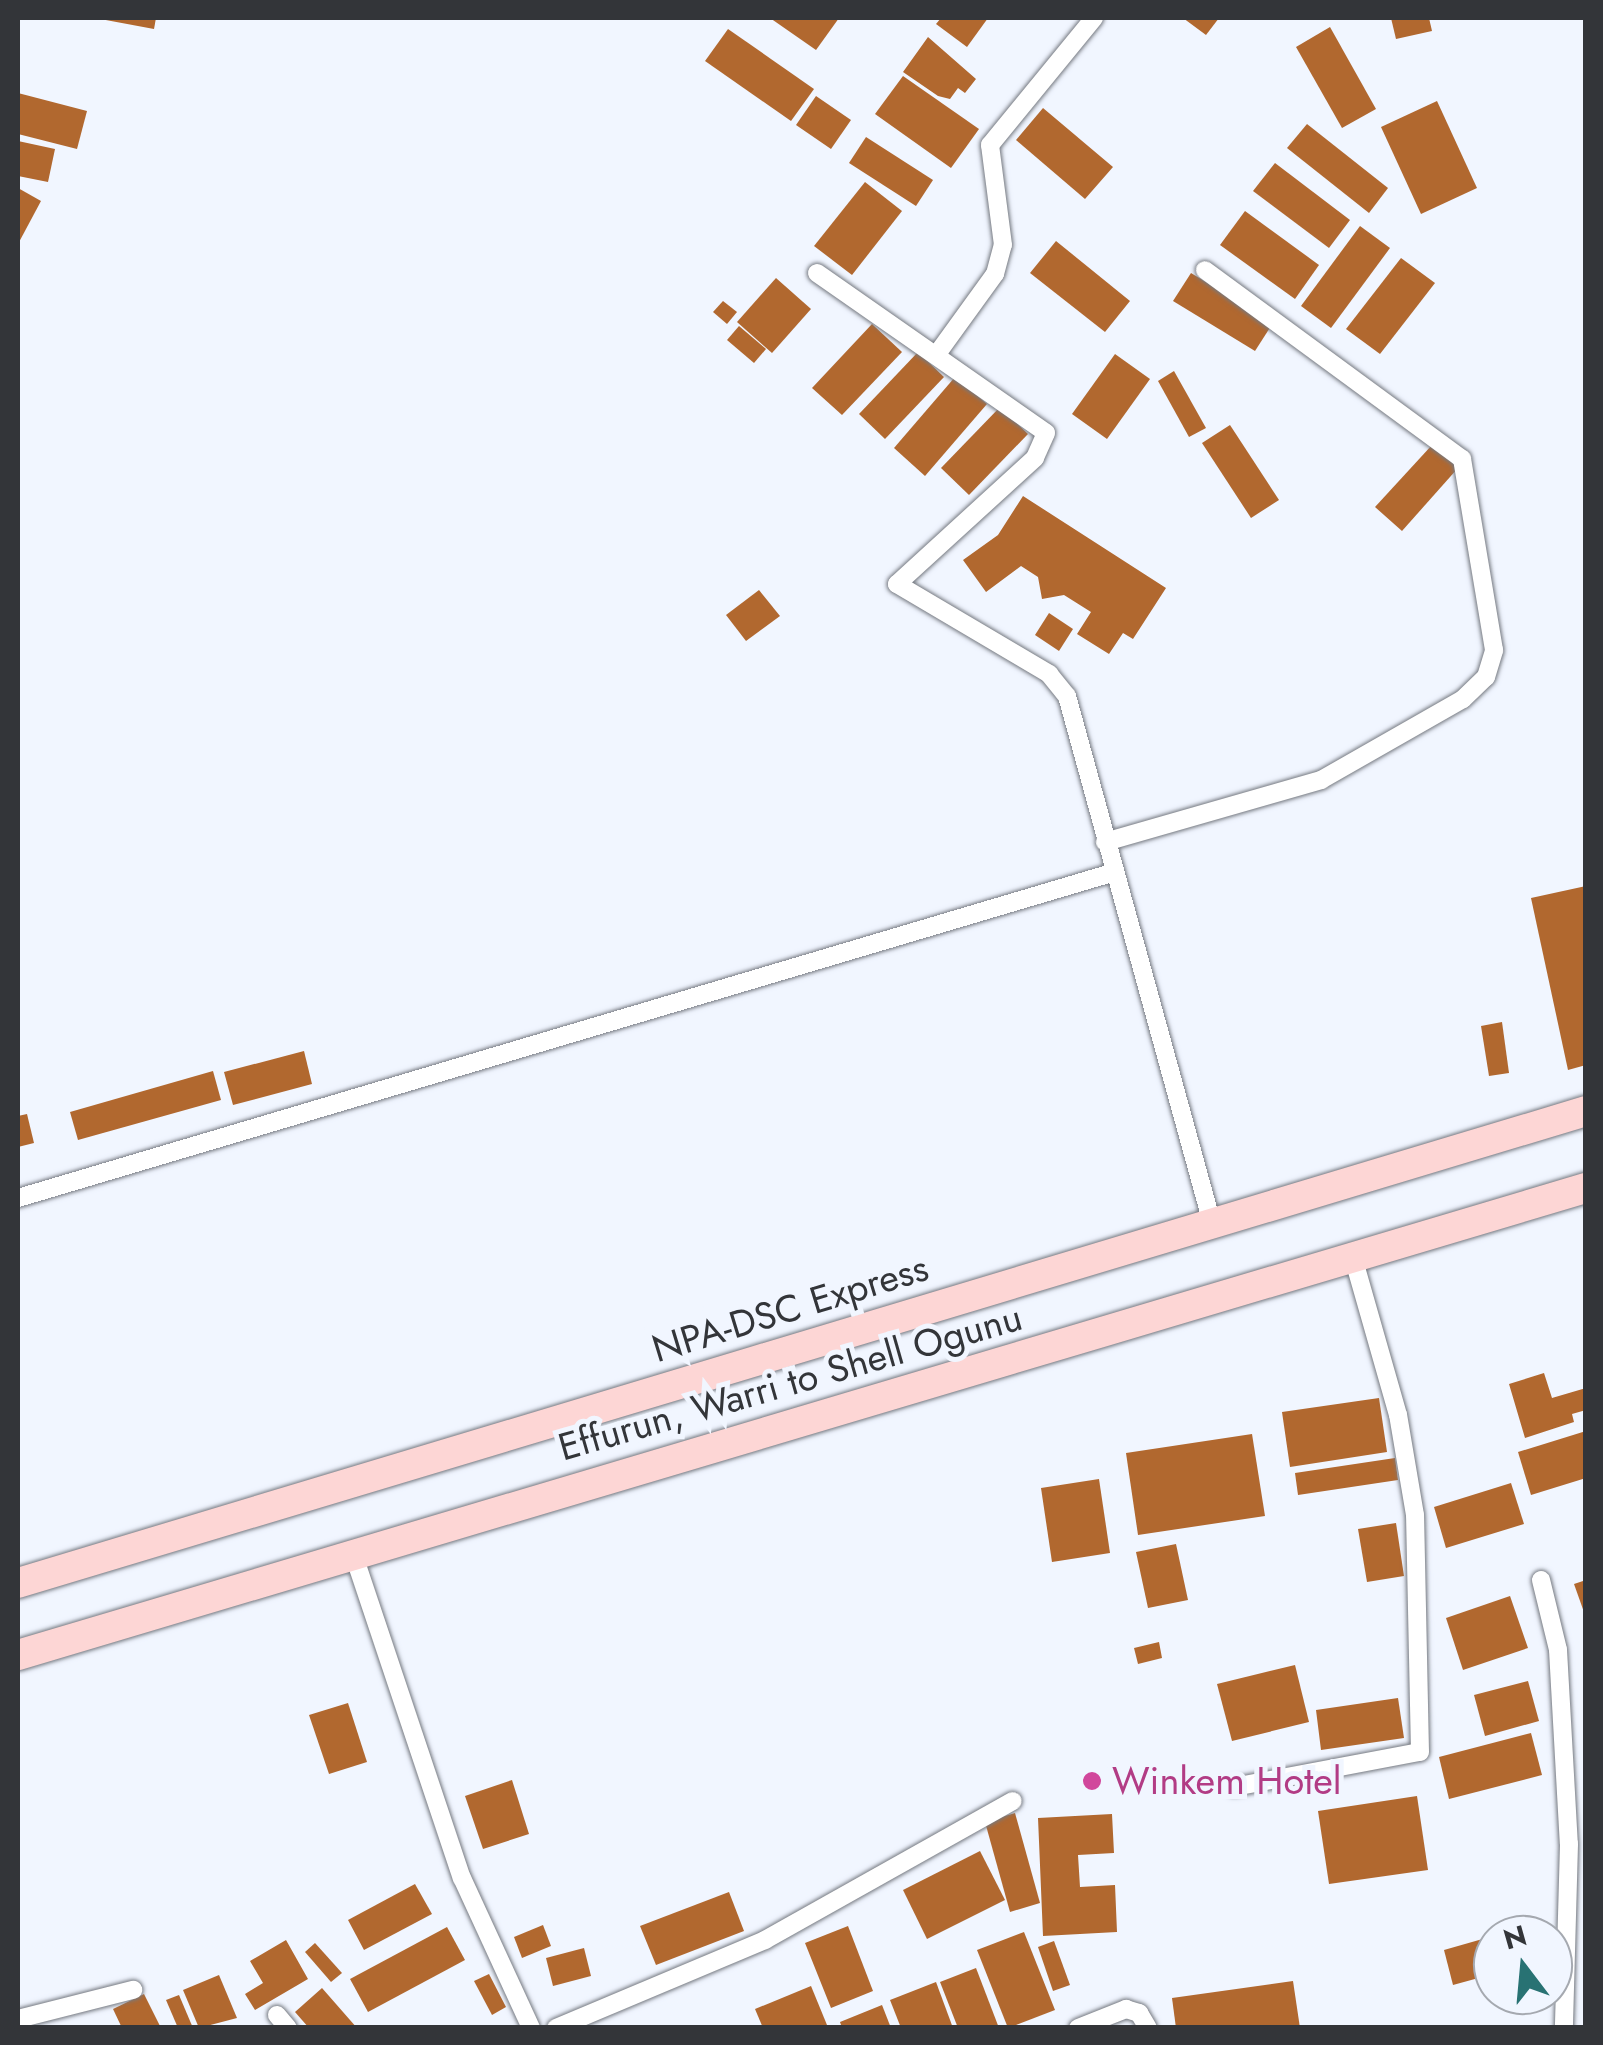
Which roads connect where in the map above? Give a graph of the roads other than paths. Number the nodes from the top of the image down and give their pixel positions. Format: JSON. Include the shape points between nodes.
{"nodes":[{"id":1,"x":1093,"y":18,"type":"edge"},
{"id":2,"x":1205,"y":270,"type":"dead end"},
{"id":3,"x":816,"y":273,"type":"dead end"},
{"id":4,"x":937,"y":354,"type":"junction"},
{"id":5,"x":1105,"y":842,"type":"junction"},
{"id":6,"x":1112,"y":873,"type":"junction"},
{"id":7,"x":1586,"y":1111,"type":"edge"},
{"id":8,"x":1586,"y":1188,"type":"edge"},
{"id":9,"x":18,"y":1198,"type":"edge"},
{"id":10,"x":1212,"y":1223,"type":"junction"},
{"id":11,"x":1353,"y":1258,"type":"junction"},
{"id":12,"x":353,"y":1553,"type":"junction"},
{"id":13,"x":1541,"y":1580,"type":"dead end"},
{"id":14,"x":18,"y":1583,"type":"edge"},
{"id":15,"x":18,"y":1655,"type":"edge"},
{"id":16,"x":1234,"y":1787,"type":"dead end"},
{"id":17,"x":1014,"y":1800,"type":"dead end"},
{"id":18,"x":1578,"y":1841,"type":"edge"},
{"id":19,"x":133,"y":1990,"type":"dead end"},
{"id":20,"x":18,"y":2019,"type":"edge"},
{"id":21,"x":531,"y":2028,"type":"edge"},
{"id":22,"x":556,"y":2028,"type":"edge"},
{"id":23,"x":1078,"y":2028,"type":"edge"},
{"id":24,"x":1148,"y":2028,"type":"edge"},
{"id":25,"x":1564,"y":2028,"type":"edge"}],
"edges":[{"from":1,"to":4,"type":"street","via":[[990,144],[1003,245],[995,274]]},
{"from":2,"to":5,"type":"street","via":[[1462,459],[1494,650],[1486,676],[1463,699],[1320,780]]},
{"from":3,"to":4,"type":"street"},
{"from":4,"to":5,"type":"street","via":[[1028,415],[1046,433],[1045,443],[897,584],[1050,674],[1067,696]]},
{"from":5,"to":6,"type":"street"},
{"from":6,"to":9,"type":"street"},
{"from":6,"to":10,"type":"street"},
{"from":7,"to":10,"type":"main road","name":"NPA-DSC Express"},
{"from":8,"to":11,"type":"main road","name":"Effurun, Warri to Shell Ogunu"},
{"from":10,"to":14,"type":"main road","name":"NPA-DSC Express"},
{"from":11,"to":12,"type":"main road","name":"Effurun, Warri to Shell Ogunu"},
{"from":11,"to":16,"type":"street","via":[[1398,1415],[1414,1515],[1420,1752]]},
{"from":12,"to":15,"type":"main road","name":"Effurun, Warri to Shell Ogunu"},
{"from":12,"to":21,"type":"street","via":[[462,1878]]},
{"from":13,"to":18,"type":"street","via":[[1558,1650]]},
{"from":17,"to":22,"type":"street","via":[[766,1940]]},
{"from":18,"to":25,"type":"street"},
{"from":19,"to":20,"type":"street"},
{"from":23,"to":24,"type":"street","via":[[1126,2009],[1139,2013]]}]}
